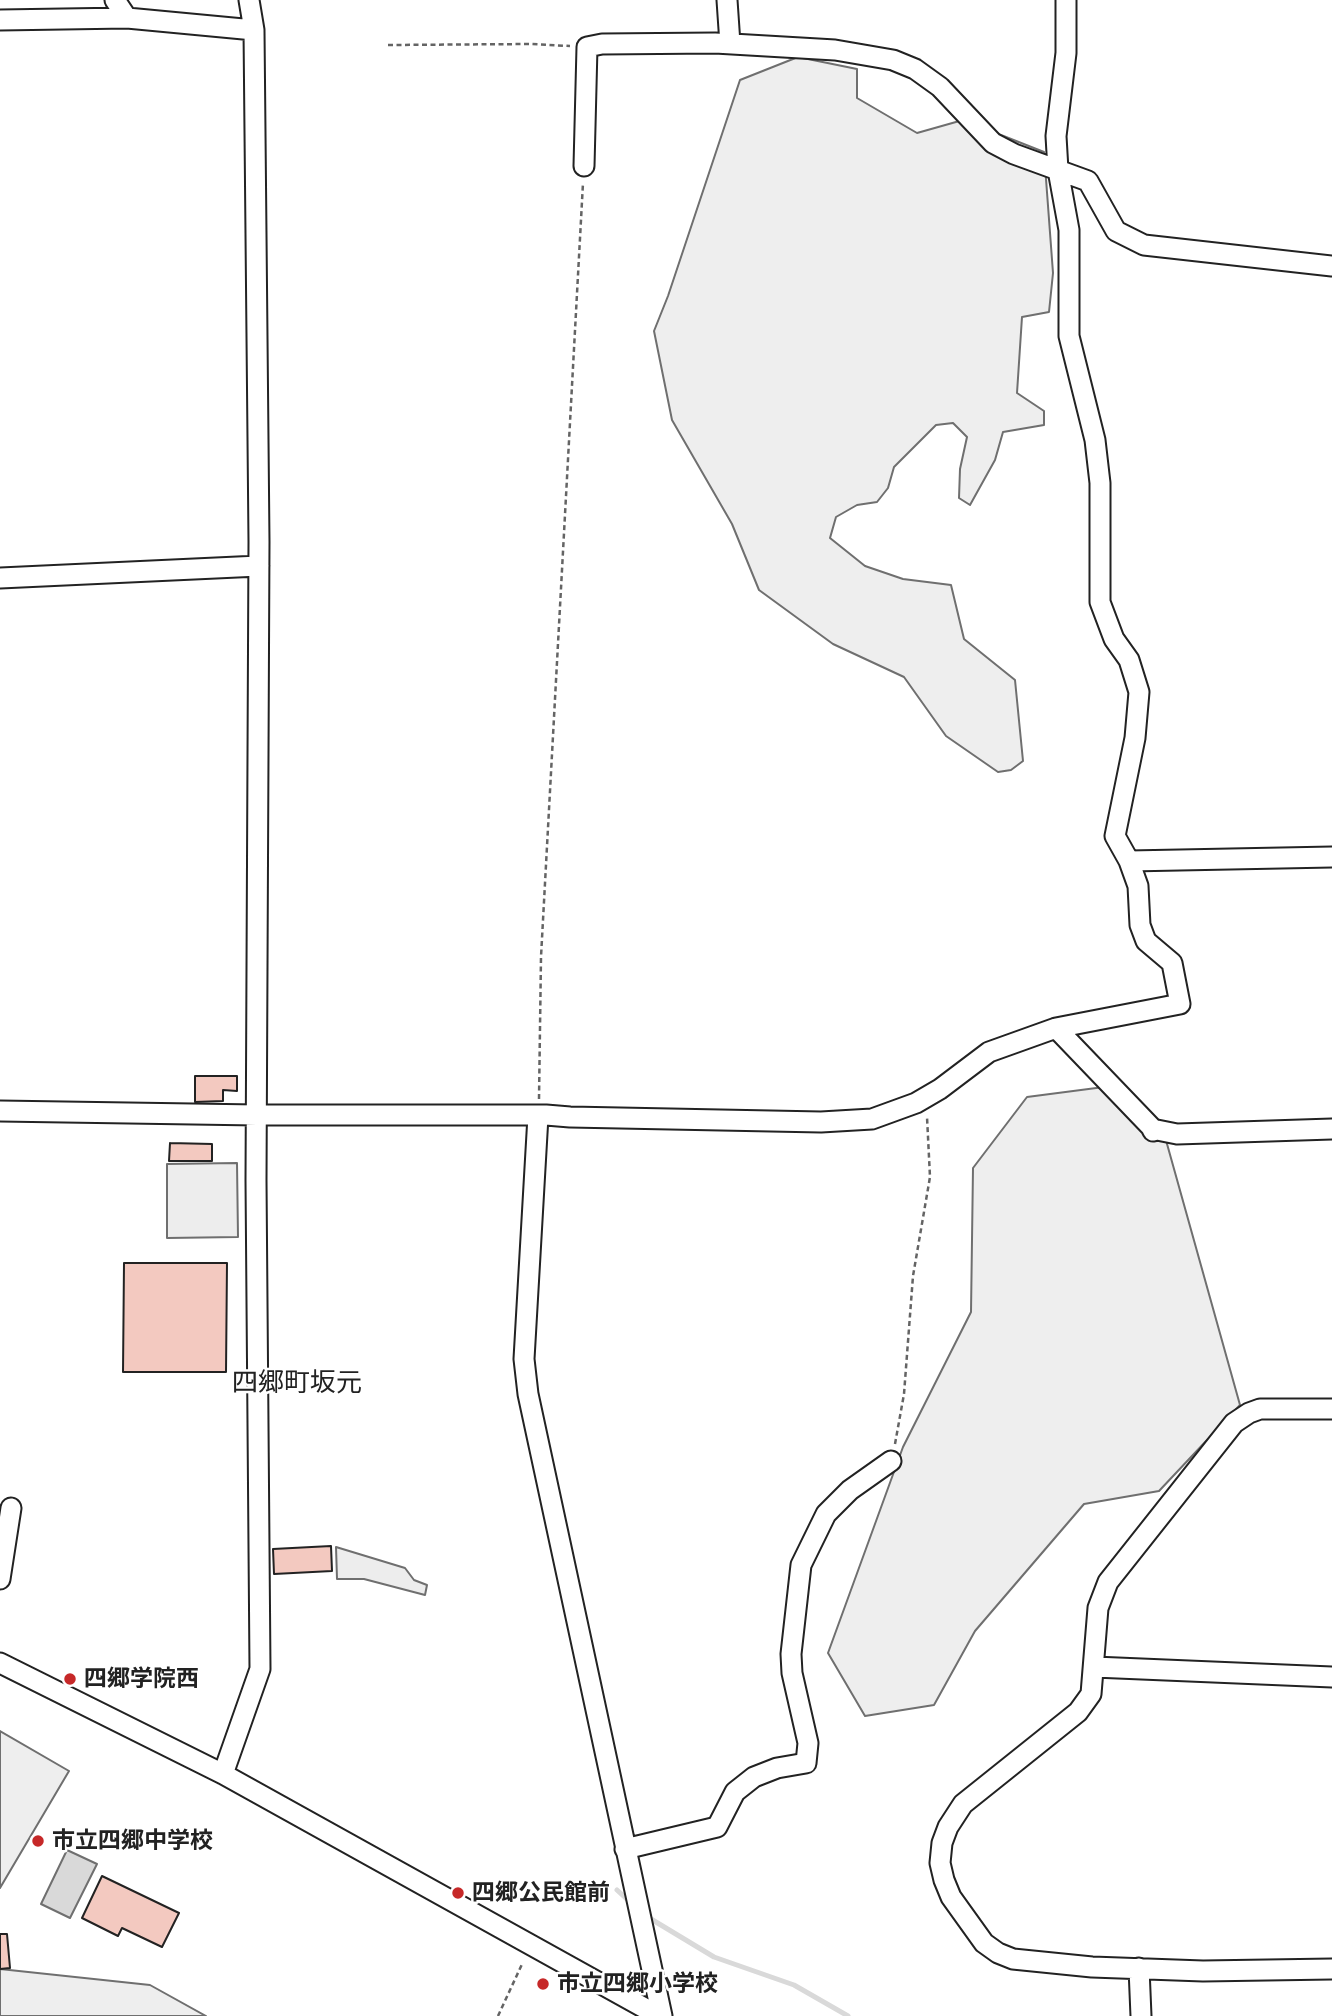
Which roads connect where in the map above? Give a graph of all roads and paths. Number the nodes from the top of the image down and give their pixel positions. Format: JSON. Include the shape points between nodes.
{"nodes":[{"id":1,"x":115,"y":0,"type":"edge"},
{"id":2,"x":249,"y":0,"type":"edge"},
{"id":3,"x":727,"y":0,"type":"edge"},
{"id":4,"x":1066,"y":0,"type":"edge"},
{"id":5,"x":127,"y":18,"type":"junction"},
{"id":6,"x":0,"y":20,"type":"edge"},
{"id":7,"x":254,"y":30,"type":"junction"},
{"id":8,"x":730,"y":44,"type":"junction"},
{"id":9,"x":387,"y":45,"type":"dead end"},
{"id":10,"x":587,"y":47,"type":"junction"},
{"id":11,"x":584,"y":166,"type":"joint"},
{"id":12,"x":1058,"y":170,"type":"junction"},
{"id":13,"x":1332,"y":266,"type":"edge"},
{"id":14,"x":259,"y":566,"type":"junction"},
{"id":15,"x":0,"y":578,"type":"edge"},
{"id":16,"x":1332,"y":857,"type":"edge"},
{"id":17,"x":1129,"y":860,"type":"junction"},
{"id":18,"x":1056,"y":1028,"type":"junction"},
{"id":19,"x":926,"y":1098,"type":"junction"},
{"id":20,"x":0,"y":1111,"type":"edge"},
{"id":21,"x":257,"y":1115,"type":"junction"},
{"id":22,"x":538,"y":1116,"type":"junction"},
{"id":23,"x":1332,"y":1129,"type":"edge"},
{"id":24,"x":1332,"y":1409,"type":"edge"},
{"id":25,"x":891,"y":1461,"type":"joint"},
{"id":26,"x":11,"y":1508,"type":"dead end"},
{"id":27,"x":0,"y":1579,"type":"edge"},
{"id":28,"x":0,"y":1663,"type":"edge"},
{"id":29,"x":1094,"y":1667,"type":"junction"},
{"id":30,"x":1332,"y":1677,"type":"edge"},
{"id":31,"x":223,"y":1774,"type":"junction"},
{"id":32,"x":625,"y":1849,"type":"junction"},
{"id":33,"x":530,"y":1945,"type":"junction"},
{"id":34,"x":1139,"y":1968,"type":"junction"},
{"id":35,"x":1332,"y":1969,"type":"edge"},
{"id":36,"x":498,"y":2016,"type":"edge"},
{"id":37,"x":660,"y":2016,"type":"edge"},
{"id":38,"x":1141,"y":2016,"type":"edge"}],
"edges":[{"from":1,"to":5,"type":"street"},
{"from":2,"to":7,"type":"street"},
{"from":3,"to":8,"type":"street"},
{"from":4,"to":12,"type":"street","via":[[1066,53],[1056,136]]},
{"from":5,"to":6,"type":"street"},
{"from":5,"to":7,"type":"street"},
{"from":7,"to":14,"type":"street"},
{"from":8,"to":10,"type":"street"},
{"from":8,"to":12,"type":"street","via":[[835,50],[894,60],[940,87],[993,143]]},
{"from":9,"to":10,"type":"path"},
{"from":10,"to":11,"type":"street"},
{"from":11,"to":22,"type":"path","via":[[541,957]]},
{"from":12,"to":13,"type":"street","via":[[1088,181],[1116,231],[1144,244]]},
{"from":12,"to":17,"type":"street","via":[[1069,230],[1069,337],[1095,440],[1100,483],[1100,602],[1114,639],[1129,660],[1139,692],[1135,738],[1115,836]]},
{"from":14,"to":15,"type":"street"},
{"from":14,"to":21,"type":"street"},
{"from":16,"to":17,"type":"street"},
{"from":17,"to":18,"type":"street","via":[[1138,886],[1140,925],[1146,941],[1172,963],[1180,1004]]},
{"from":18,"to":19,"type":"street","via":[[989,1052]]},
{"from":18,"to":23,"type":"street","via":[[1153,1131]]},
{"from":19,"to":22,"type":"street","via":[[872,1119],[821,1122]]},
{"from":19,"to":25,"type":"path","via":[[930,1177],[913,1276],[904,1394]]},
{"from":20,"to":21,"type":"street"},
{"from":21,"to":22,"type":"street"},
{"from":21,"to":31,"type":"street","via":[[260,1669]]},
{"from":22,"to":32,"type":"street","via":[[524,1359],[528,1394]]},
{"from":24,"to":29,"type":"street","via":[[1260,1409],[1234,1423],[1108,1582],[1098,1608]]},
{"from":25,"to":32,"type":"street","via":[[826,1514],[802,1565],[791,1654],[808,1742],[806,1763],[754,1777],[735,1792],[717,1827]]},
{"from":26,"to":27,"type":"street"},
{"from":28,"to":31,"type":"street"},
{"from":29,"to":30,"type":"street"},
{"from":29,"to":34,"type":"street","via":[[1091,1694],[1078,1712],[963,1804],[945,1835],[940,1863],[951,1898],[984,1943],[998,1953],[1013,1959]]},
{"from":31,"to":33,"type":"street"},
{"from":32,"to":37,"type":"street"},
{"from":33,"to":36,"type":"path"},
{"from":33,"to":37,"type":"street"},
{"from":34,"to":35,"type":"street"},
{"from":34,"to":38,"type":"street"}]}
